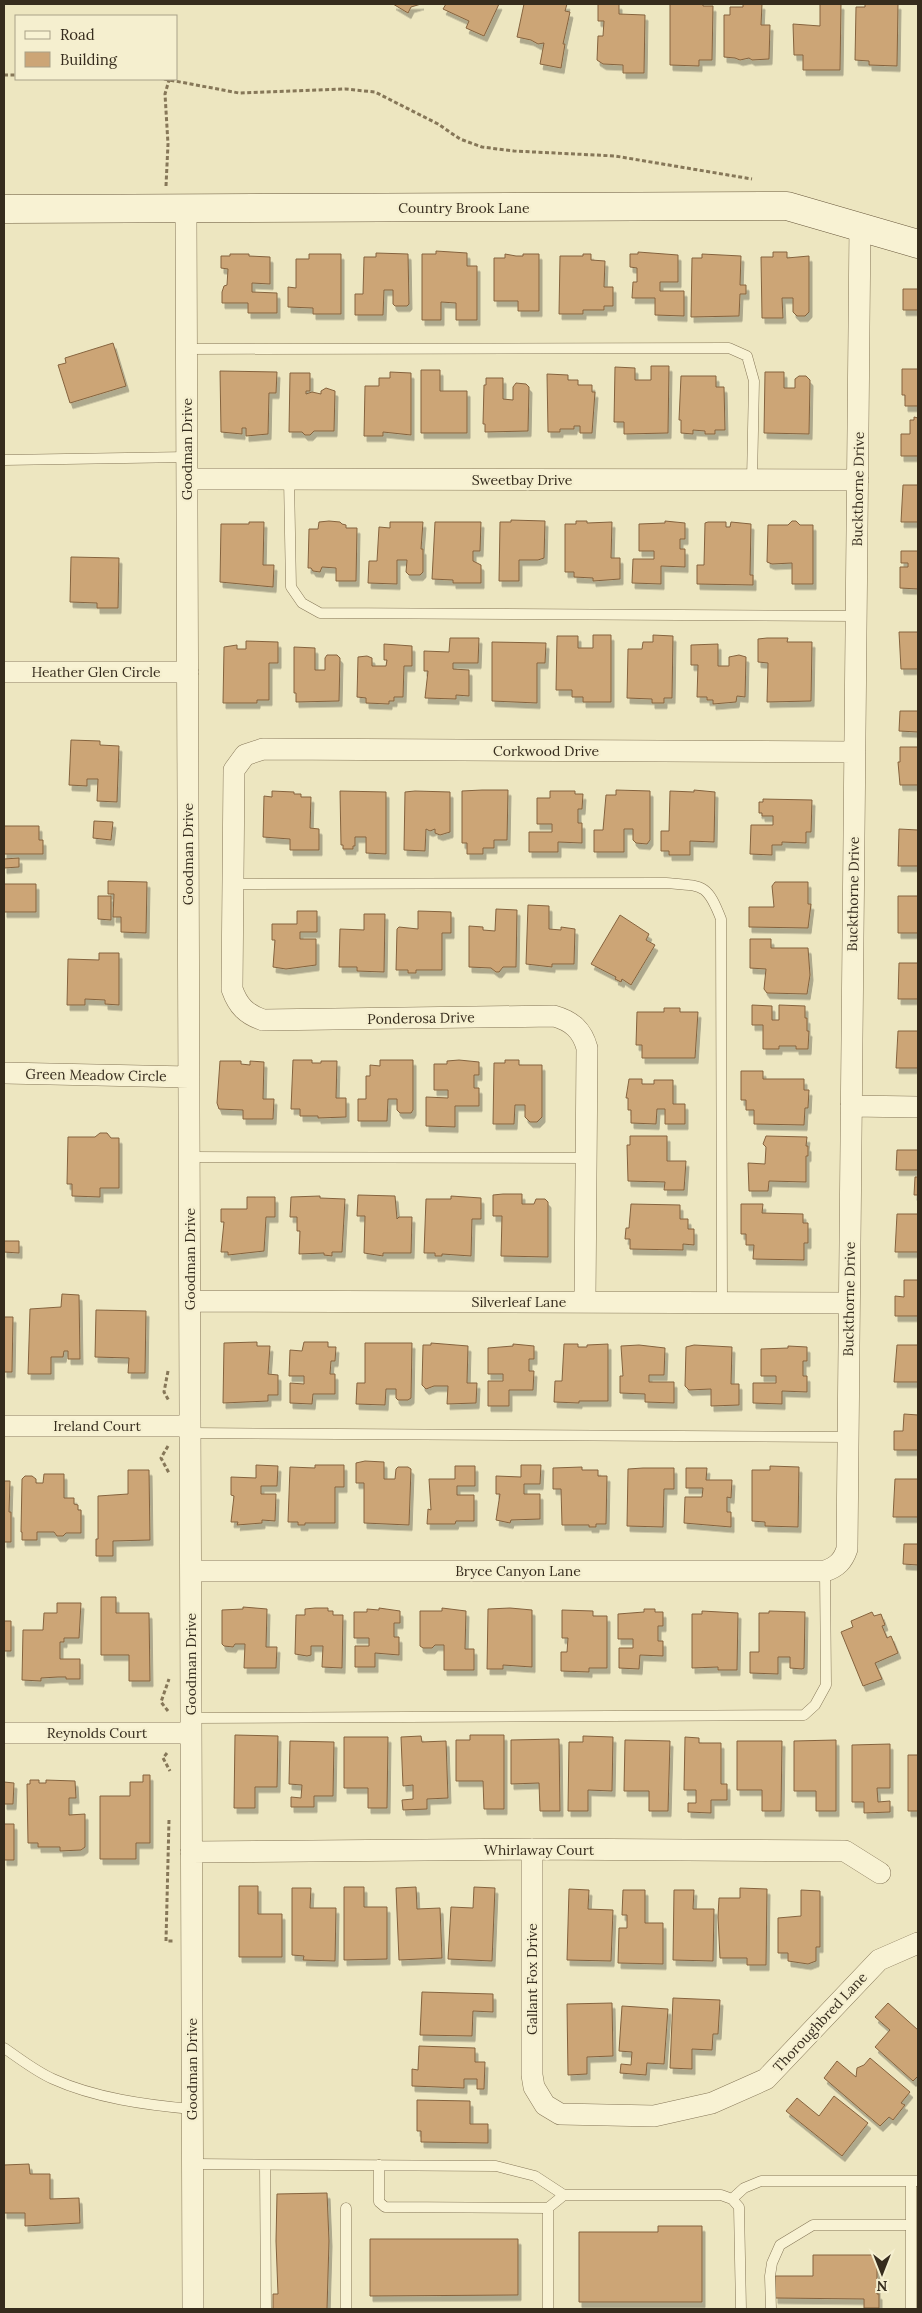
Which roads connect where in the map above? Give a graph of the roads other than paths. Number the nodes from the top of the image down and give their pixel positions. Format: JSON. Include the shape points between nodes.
{"nodes":[{"id":1,"x":176,"y":201,"type":"junction"},
{"id":2,"x":4,"y":209,"type":"edge"},
{"id":3,"x":860,"y":225,"type":"junction"},
{"id":4,"x":918,"y":244,"type":"edge"},
{"id":5,"x":187,"y":348,"type":"junction"},
{"id":6,"x":187,"y":457,"type":"junction"},
{"id":7,"x":4,"y":460,"type":"edge"},
{"id":8,"x":187,"y":479,"type":"junction"},
{"id":9,"x":289,"y":479,"type":"junction"},
{"id":10,"x":752,"y":480,"type":"junction"},
{"id":11,"x":858,"y":480,"type":"junction"},
{"id":12,"x":856,"y":616,"type":"junction"},
{"id":13,"x":4,"y":672,"type":"edge"},
{"id":14,"x":188,"y":672,"type":"junction"},
{"id":15,"x":855,"y":752,"type":"junction"},
{"id":16,"x":241,"y":759,"type":"joint"},
{"id":17,"x":232,"y":884,"type":"junction"},
{"id":18,"x":4,"y":1072,"type":"edge"},
{"id":19,"x":189,"y":1077,"type":"junction"},
{"id":20,"x":851,"y":1106,"type":"junction"},
{"id":21,"x":918,"y":1107,"type":"edge"},
{"id":22,"x":189,"y":1157,"type":"junction"},
{"id":23,"x":586,"y":1158,"type":"junction"},
{"id":24,"x":190,"y":1300,"type":"junction"},
{"id":25,"x":585,"y":1302,"type":"junction"},
{"id":26,"x":722,"y":1303,"type":"junction"},
{"id":27,"x":849,"y":1303,"type":"junction"},
{"id":28,"x":4,"y":1426,"type":"edge"},
{"id":29,"x":190,"y":1429,"type":"junction"},
{"id":30,"x":848,"y":1437,"type":"junction"},
{"id":31,"x":833,"y":1566,"type":"junction"},
{"id":32,"x":191,"y":1571,"type":"junction"},
{"id":33,"x":191,"y":1725,"type":"junction"},
{"id":34,"x":4,"y":1733,"type":"edge"},
{"id":35,"x":532,"y":1850,"type":"junction"},
{"id":36,"x":191,"y":1852,"type":"junction"},
{"id":37,"x":880,"y":1873,"type":"dead end"},
{"id":38,"x":918,"y":1943,"type":"edge"},
{"id":39,"x":4,"y":2048,"type":"edge"},
{"id":40,"x":544,"y":2105,"type":"joint"},
{"id":41,"x":192,"y":2109,"type":"junction"},
{"id":42,"x":192,"y":2164,"type":"junction"},
{"id":43,"x":265,"y":2165,"type":"junction"},
{"id":44,"x":379,"y":2165,"type":"junction"},
{"id":45,"x":914,"y":2181,"type":"edge"},
{"id":46,"x":564,"y":2195,"type":"junction"},
{"id":47,"x":732,"y":2199,"type":"junction"},
{"id":48,"x":346,"y":2208,"type":"dead end"},
{"id":49,"x":548,"y":2208,"type":"junction"},
{"id":50,"x":910,"y":2225,"type":"junction"},
{"id":51,"x":193,"y":2309,"type":"edge"},
{"id":52,"x":266,"y":2309,"type":"edge"},
{"id":53,"x":346,"y":2309,"type":"edge"},
{"id":54,"x":548,"y":2309,"type":"edge"},
{"id":55,"x":741,"y":2309,"type":"edge"},
{"id":56,"x":771,"y":2309,"type":"edge"},
{"id":57,"x":911,"y":2309,"type":"edge"}],
"edges":[{"from":1,"to":2,"type":"street","name":"Country Brook Lane"},
{"from":1,"to":3,"type":"street","name":"Country Brook Lane","via":[[787,206]]},
{"from":1,"to":5,"type":"street","name":"Goodman Drive"},
{"from":3,"to":4,"type":"street","name":"Country Brook Lane"},
{"from":3,"to":11,"type":"street","name":"Buckthorne Drive"},
{"from":5,"to":6,"type":"street","name":"Goodman Drive"},
{"from":5,"to":10,"type":"lane","via":[[729,348],[747,356],[754,381]]},
{"from":6,"to":7,"type":"lane"},
{"from":6,"to":8,"type":"street","name":"Goodman Drive"},
{"from":8,"to":9,"type":"street","name":"Sweetbay Drive"},
{"from":8,"to":14,"type":"street","name":"Goodman Drive"},
{"from":9,"to":10,"type":"street","name":"Sweetbay Drive"},
{"from":9,"to":12,"type":"lane","via":[[291,587],[302,603],[320,613]]},
{"from":10,"to":11,"type":"street","name":"Sweetbay Drive"},
{"from":11,"to":12,"type":"street","name":"Buckthorne Drive"},
{"from":12,"to":15,"type":"street","name":"Buckthorne Drive"},
{"from":13,"to":14,"type":"street","name":"Heather Glen Circle"},
{"from":14,"to":19,"type":"street","name":"Goodman Drive"},
{"from":15,"to":16,"type":"street","name":"Corkwood Drive","via":[[263,749]]},
{"from":15,"to":20,"type":"street","name":"Buckthorne Drive"},
{"from":16,"to":17,"type":"street","name":"Ponderosa Drive","via":[[232,779]]},
{"from":17,"to":23,"type":"street","name":"Ponderosa Drive","via":[[232,989],[236,1000],[252,1016],[263,1020],[554,1016],[576,1027],[584,1036],[587,1048]]},
{"from":17,"to":26,"type":"lane","via":[[666,883],[699,885],[712,896],[721,920]]},
{"from":18,"to":19,"type":"street","name":"Green Meadow Circle"},
{"from":19,"to":22,"type":"street","name":"Goodman Drive"},
{"from":20,"to":21,"type":"street"},
{"from":20,"to":27,"type":"street","name":"Buckthorne Drive"},
{"from":22,"to":23,"type":"lane"},
{"from":22,"to":24,"type":"street","name":"Goodman Drive"},
{"from":23,"to":25,"type":"street","name":"Ponderosa Drive"},
{"from":24,"to":25,"type":"street","name":"Silverleaf Lane"},
{"from":24,"to":29,"type":"street","name":"Goodman Drive"},
{"from":25,"to":26,"type":"street","name":"Silverleaf Lane"},
{"from":26,"to":27,"type":"street","name":"Silverleaf Lane"},
{"from":27,"to":30,"type":"street","name":"Buckthorne Drive"},
{"from":28,"to":29,"type":"street","name":"Ireland Court"},
{"from":29,"to":30,"type":"lane"},
{"from":29,"to":32,"type":"street","name":"Goodman Drive"},
{"from":30,"to":31,"type":"street","name":"Buckthorne Drive","via":[[847,1549]]},
{"from":31,"to":32,"type":"street","name":"Bryce Canyon Lane"},
{"from":31,"to":33,"type":"lane","via":[[826,1685],[815,1705],[804,1715]]},
{"from":32,"to":33,"type":"street","name":"Goodman Drive"},
{"from":33,"to":34,"type":"street","name":"Reynolds Court"},
{"from":33,"to":36,"type":"street","name":"Goodman Drive"},
{"from":35,"to":36,"type":"street","name":"Whirlaway Court"},
{"from":35,"to":37,"type":"street","name":"Whirlaway Court","via":[[845,1851]]},
{"from":35,"to":40,"type":"street","name":"Gallant Fox Drive","via":[[532,2075],[534,2087]]},
{"from":36,"to":41,"type":"street","name":"Goodman Drive"},
{"from":38,"to":40,"type":"street","name":"Thoroughbred Lane","via":[[879,1960],[766,2079],[712,2104],[654,2116],[560,2114]]},
{"from":39,"to":41,"type":"lane","via":[[52,2079],[82,2089],[154,2106]]},
{"from":41,"to":42,"type":"street","name":"Goodman Drive"},
{"from":42,"to":43,"type":"lane"},
{"from":42,"to":51,"type":"street","name":"Goodman Drive"},
{"from":43,"to":44,"type":"lane"},
{"from":43,"to":52,"type":"lane"},
{"from":44,"to":46,"type":"lane","via":[[496,2166],[535,2176]]},
{"from":44,"to":49,"type":"lane","via":[[379,2202],[385,2207]]},
{"from":45,"to":47,"type":"lane","via":[[761,2181],[744,2188]]},
{"from":45,"to":50,"type":"lane"},
{"from":46,"to":47,"type":"lane","via":[[721,2195]]},
{"from":46,"to":49,"type":"lane"},
{"from":47,"to":55,"type":"lane","via":[[739,2207]]},
{"from":48,"to":53,"type":"lane"},
{"from":49,"to":54,"type":"lane"},
{"from":50,"to":56,"type":"lane","via":[[813,2225],[780,2244],[771,2270]]},
{"from":50,"to":57,"type":"lane"}]}
